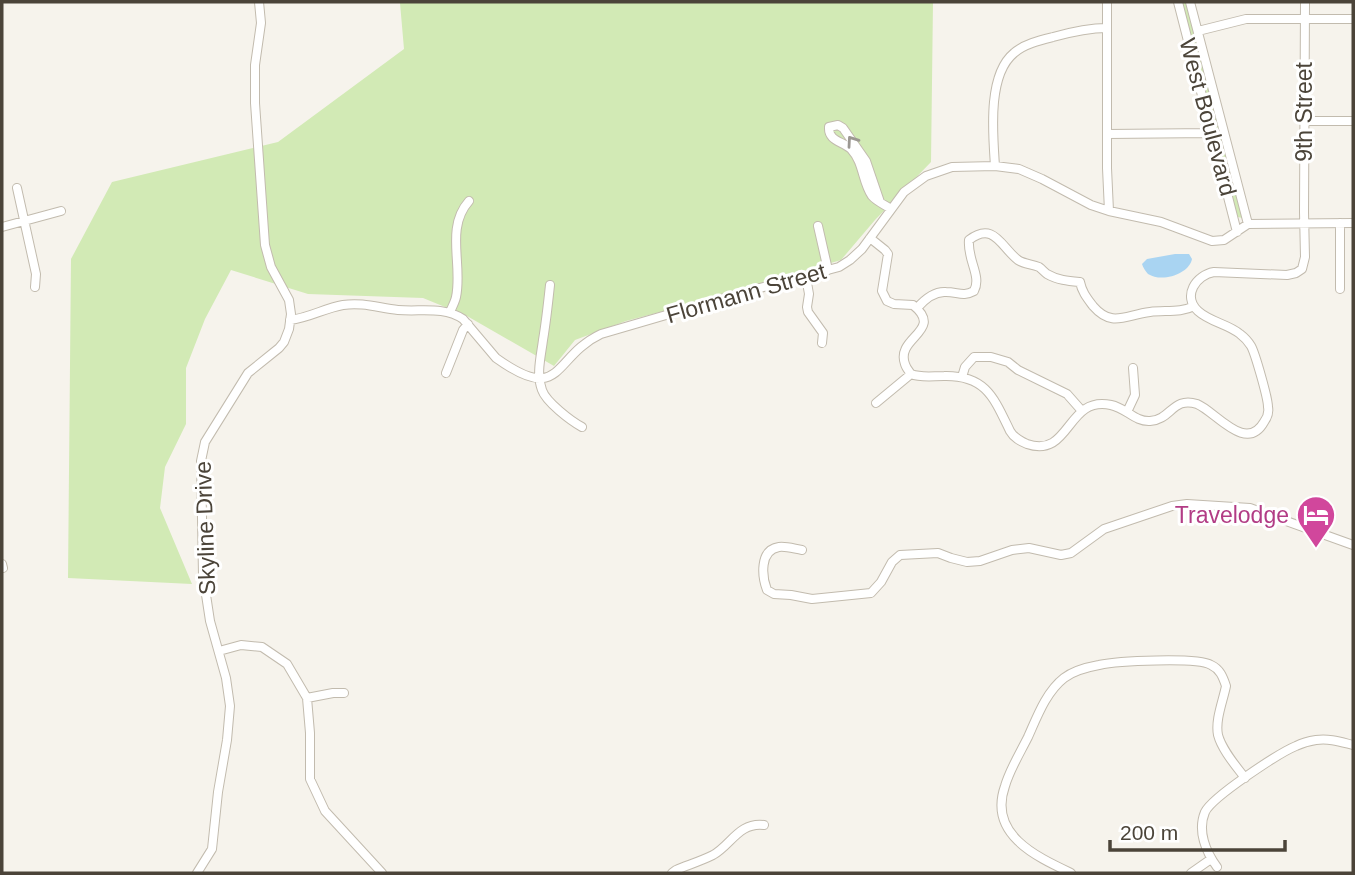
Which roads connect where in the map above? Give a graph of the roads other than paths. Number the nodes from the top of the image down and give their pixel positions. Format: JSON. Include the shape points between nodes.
{"nodes":[{"id":1,"x":259,"y":2,"type":"edge"},
{"id":2,"x":1107,"y":2,"type":"edge"},
{"id":3,"x":1178,"y":2,"type":"edge"},
{"id":4,"x":1190,"y":2,"type":"edge"},
{"id":5,"x":1305,"y":2,"type":"edge"},
{"id":6,"x":1305,"y":19,"type":"junction"},
{"id":7,"x":1353,"y":19,"type":"edge"},
{"id":8,"x":1107,"y":28,"type":"junction"},
{"id":9,"x":1198,"y":31,"type":"junction"},
{"id":10,"x":1305,"y":121,"type":"junction"},
{"id":11,"x":1353,"y":121,"type":"edge"},
{"id":12,"x":1212,"y":133,"type":"junction"},
{"id":13,"x":1107,"y":134,"type":"junction"},
{"id":14,"x":995,"y":166,"type":"junction"},
{"id":15,"x":17,"y":188,"type":"dead end"},
{"id":16,"x":469,"y":201,"type":"dead end"},
{"id":17,"x":880,"y":202,"type":"junction"},
{"id":18,"x":891,"y":209,"type":"junction"},
{"id":19,"x":61,"y":211,"type":"dead end"},
{"id":20,"x":1109,"y":211,"type":"junction"},
{"id":21,"x":24,"y":221,"type":"junction"},
{"id":22,"x":1304,"y":223,"type":"junction"},
{"id":23,"x":1340,"y":223,"type":"junction"},
{"id":24,"x":1353,"y":223,"type":"edge"},
{"id":25,"x":1248,"y":224,"type":"junction"},
{"id":26,"x":818,"y":226,"type":"dead end"},
{"id":27,"x":2,"y":227,"type":"edge"},
{"id":28,"x":1237,"y":232,"type":"junction"},
{"id":29,"x":870,"y":239,"type":"junction"},
{"id":30,"x":828,"y":270,"type":"junction"},
{"id":31,"x":806,"y":276,"type":"junction"},
{"id":32,"x":551,"y":285,"type":"dead end"},
{"id":33,"x":35,"y":288,"type":"dead end"},
{"id":34,"x":1340,"y":289,"type":"dead end"},
{"id":35,"x":1194,"y":306,"type":"junction"},
{"id":36,"x":917,"y":308,"type":"junction"},
{"id":37,"x":450,"y":312,"type":"junction"},
{"id":38,"x":290,"y":320,"type":"junction"},
{"id":39,"x":468,"y":324,"type":"junction"},
{"id":40,"x":822,"y":343,"type":"dead end"},
{"id":41,"x":1133,"y":368,"type":"dead end"},
{"id":42,"x":446,"y":373,"type":"dead end"},
{"id":43,"x":911,"y":374,"type":"junction"},
{"id":44,"x":962,"y":377,"type":"junction"},
{"id":45,"x":540,"y":378,"type":"junction"},
{"id":46,"x":876,"y":403,"type":"dead end"},
{"id":47,"x":1082,"y":411,"type":"junction"},
{"id":48,"x":1127,"y":412,"type":"junction"},
{"id":49,"x":582,"y":427,"type":"dead end"},
{"id":50,"x":1353,"y":545,"type":"edge"},
{"id":51,"x":802,"y":550,"type":"dead end"},
{"id":52,"x":219,"y":652,"type":"junction"},
{"id":53,"x":344,"y":693,"type":"dead end"},
{"id":54,"x":307,"y":698,"type":"junction"},
{"id":55,"x":1353,"y":745,"type":"edge"},
{"id":56,"x":1245,"y":778,"type":"junction"},
{"id":57,"x":764,"y":825,"type":"dead end"},
{"id":58,"x":1212,"y":859,"type":"junction"},
{"id":59,"x":1217,"y":867,"type":"dead end"},
{"id":60,"x":197,"y":873,"type":"edge"},
{"id":61,"x":382,"y":873,"type":"edge"},
{"id":62,"x":672,"y":873,"type":"edge"},
{"id":63,"x":1071,"y":873,"type":"edge"},
{"id":64,"x":1191,"y":873,"type":"edge"}],
"edges":[{"from":1,"to":38,"type":"street","via":[[255,103],[265,245],[289,300]]},
{"from":2,"to":8,"type":"street"},
{"from":3,"to":12,"type":"street","name":"West Boulevard"},
{"from":4,"to":9,"type":"street","name":"West Boulevard"},
{"from":5,"to":6,"type":"street","name":"9th Street"},
{"from":6,"to":7,"type":"street"},
{"from":6,"to":9,"type":"street","via":[[1246,19]]},
{"from":6,"to":10,"type":"street","name":"9th Street"},
{"from":8,"to":13,"type":"street"},
{"from":8,"to":14,"type":"street","via":[[1046,38],[1014,52],[998,77],[994,96]]},
{"from":9,"to":25,"type":"street","name":"West Boulevard"},
{"from":10,"to":11,"type":"street"},
{"from":10,"to":22,"type":"street","name":"9th Street"},
{"from":12,"to":13,"type":"street"},
{"from":12,"to":28,"type":"street","name":"West Boulevard"},
{"from":13,"to":20,"type":"street"},
{"from":14,"to":18,"type":"street","name":"Flormann Street","via":[[952,167],[926,176]]},
{"from":14,"to":20,"type":"street","name":"Flormann Street","via":[[1030,173]]},
{"from":15,"to":21,"type":"street"},
{"from":16,"to":37,"type":"street","via":[[457,225],[457,289]]},
{"from":17,"to":17,"type":"street","one_way":true,"via":[[866,160],[843,128],[833,124],[829,134],[857,156],[870,193]]},
{"from":17,"to":18,"type":"street"},
{"from":18,"to":29,"type":"street","name":"Flormann Street"},
{"from":19,"to":21,"type":"street"},
{"from":20,"to":28,"type":"street","name":"Flormann Street","via":[[1161,222],[1212,241]]},
{"from":21,"to":27,"type":"street"},
{"from":21,"to":33,"type":"street"},
{"from":22,"to":23,"type":"street"},
{"from":22,"to":25,"type":"street"},
{"from":22,"to":35,"type":"street","name":"9th Street","via":[[1305,262],[1299,271],[1280,275],[1207,273],[1195,284]]},
{"from":23,"to":24,"type":"street"},
{"from":23,"to":34,"type":"street"},
{"from":25,"to":28,"type":"street","name":"Flormann Street"},
{"from":26,"to":30,"type":"street"},
{"from":29,"to":30,"type":"street","name":"Flormann Street","via":[[850,260]]},
{"from":29,"to":36,"type":"street","via":[[888,254],[882,291],[887,301]]},
{"from":30,"to":31,"type":"street","name":"Flormann Street"},
{"from":31,"to":40,"type":"street","via":[[808,312],[823,334]]},
{"from":31,"to":45,"type":"street","name":"Flormann Street","via":[[601,334],[554,374]]},
{"from":32,"to":45,"type":"street"},
{"from":35,"to":36,"type":"street","via":[[1107,318],[1082,292],[1080,282],[1063,280],[1024,263],[999,239],[982,233],[969,240],[968,254],[977,281],[974,291],[937,293]]},
{"from":35,"to":48,"type":"street","via":[[1251,345],[1268,407],[1262,426],[1251,433],[1237,431],[1202,406],[1188,402],[1153,421]]},
{"from":36,"to":43,"type":"street","via":[[925,322],[905,351],[904,362]]},
{"from":37,"to":38,"type":"street","via":[[359,304]]},
{"from":37,"to":39,"type":"street"},
{"from":38,"to":52,"type":"street","name":"Skyline Drive","via":[[284,342],[248,373],[205,442],[201,461],[203,575]]},
{"from":39,"to":42,"type":"street"},
{"from":39,"to":45,"type":"street","via":[[496,358],[526,376]]},
{"from":41,"to":48,"type":"street","via":[[1135,395]]},
{"from":43,"to":44,"type":"street"},
{"from":43,"to":46,"type":"street"},
{"from":44,"to":47,"type":"street","via":[[974,357],[998,359],[1067,394]]},
{"from":44,"to":47,"type":"street","via":[[991,394],[1013,436],[1029,445],[1043,446],[1060,438]]},
{"from":45,"to":49,"type":"street","via":[[547,398]]},
{"from":47,"to":48,"type":"street","via":[[1100,404]]},
{"from":50,"to":51,"type":"street","via":[[1250,508],[1187,504],[1104,529],[1062,555],[1023,549],[968,562],[938,552],[908,554],[892,562],[871,593],[812,599],[767,590],[762,574],[768,555],[779,547]]},
{"from":52,"to":54,"type":"street","via":[[241,645],[262,647],[288,664]]},
{"from":52,"to":60,"type":"street","name":"Skyline Drive","via":[[229,692],[229,718],[212,849]]},
{"from":53,"to":54,"type":"street"},
{"from":54,"to":61,"type":"street","via":[[310,779],[325,811]]},
{"from":55,"to":56,"type":"street","via":[[1308,742]]},
{"from":56,"to":58,"type":"street","via":[[1205,811],[1202,833]]},
{"from":56,"to":63,"type":"street","via":[[1218,736],[1226,686],[1210,664],[1190,660],[1115,663],[1065,677],[1043,706],[1005,786],[1000,809],[1009,832],[1021,844]]},
{"from":57,"to":62,"type":"street","via":[[739,831],[715,854]]},
{"from":58,"to":59,"type":"street"},
{"from":58,"to":64,"type":"street"}]}
